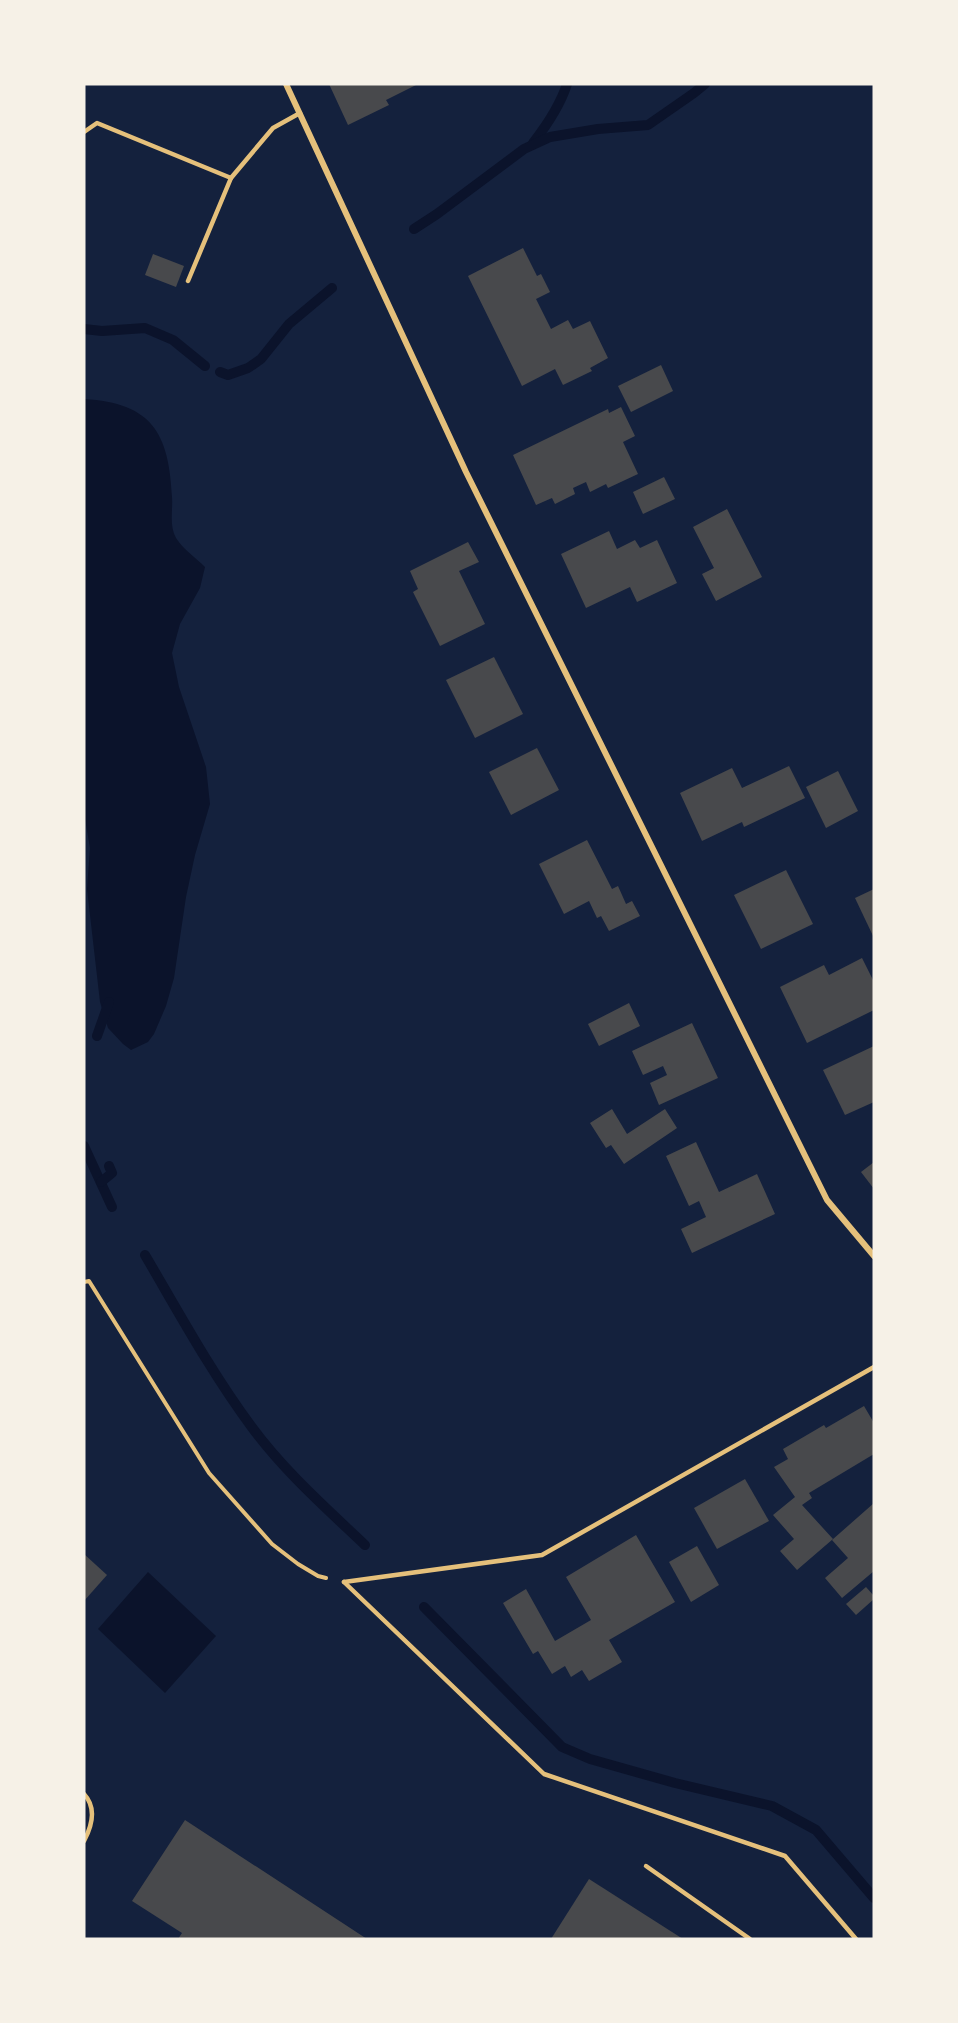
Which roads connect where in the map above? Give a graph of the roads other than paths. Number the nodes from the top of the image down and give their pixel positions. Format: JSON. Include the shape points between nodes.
{"nodes":[{"id":1,"x":286,"y":84,"type":"edge"},
{"id":2,"x":300,"y":112,"type":"junction"},
{"id":3,"x":84,"y":132,"type":"edge"},
{"id":4,"x":231,"y":178,"type":"junction"},
{"id":5,"x":188,"y":281,"type":"dead end"},
{"id":6,"x":874,"y":1256,"type":"edge"},
{"id":7,"x":874,"y":1367,"type":"edge"},
{"id":8,"x":84,"y":1794,"type":"edge"},
{"id":9,"x":84,"y":1841,"type":"edge"},
{"id":10,"x":646,"y":1866,"type":"dead end"},
{"id":11,"x":750,"y":1939,"type":"edge"},
{"id":12,"x":856,"y":1939,"type":"edge"}],
"edges":[{"from":1,"to":2,"type":"street"},
{"from":2,"to":4,"type":"lane","via":[[273,128]]},
{"from":2,"to":6,"type":"street","via":[[466,472],[827,1200]]},
{"from":3,"to":4,"type":"lane","via":[[97,123]]},
{"from":4,"to":5,"type":"lane"},
{"from":7,"to":12,"type":"lane","via":[[542,1555],[344,1582],[544,1774],[785,1856]]},
{"from":8,"to":9,"type":"lane","via":[[92,1810],[91,1828]]},
{"from":10,"to":11,"type":"lane"}]}
